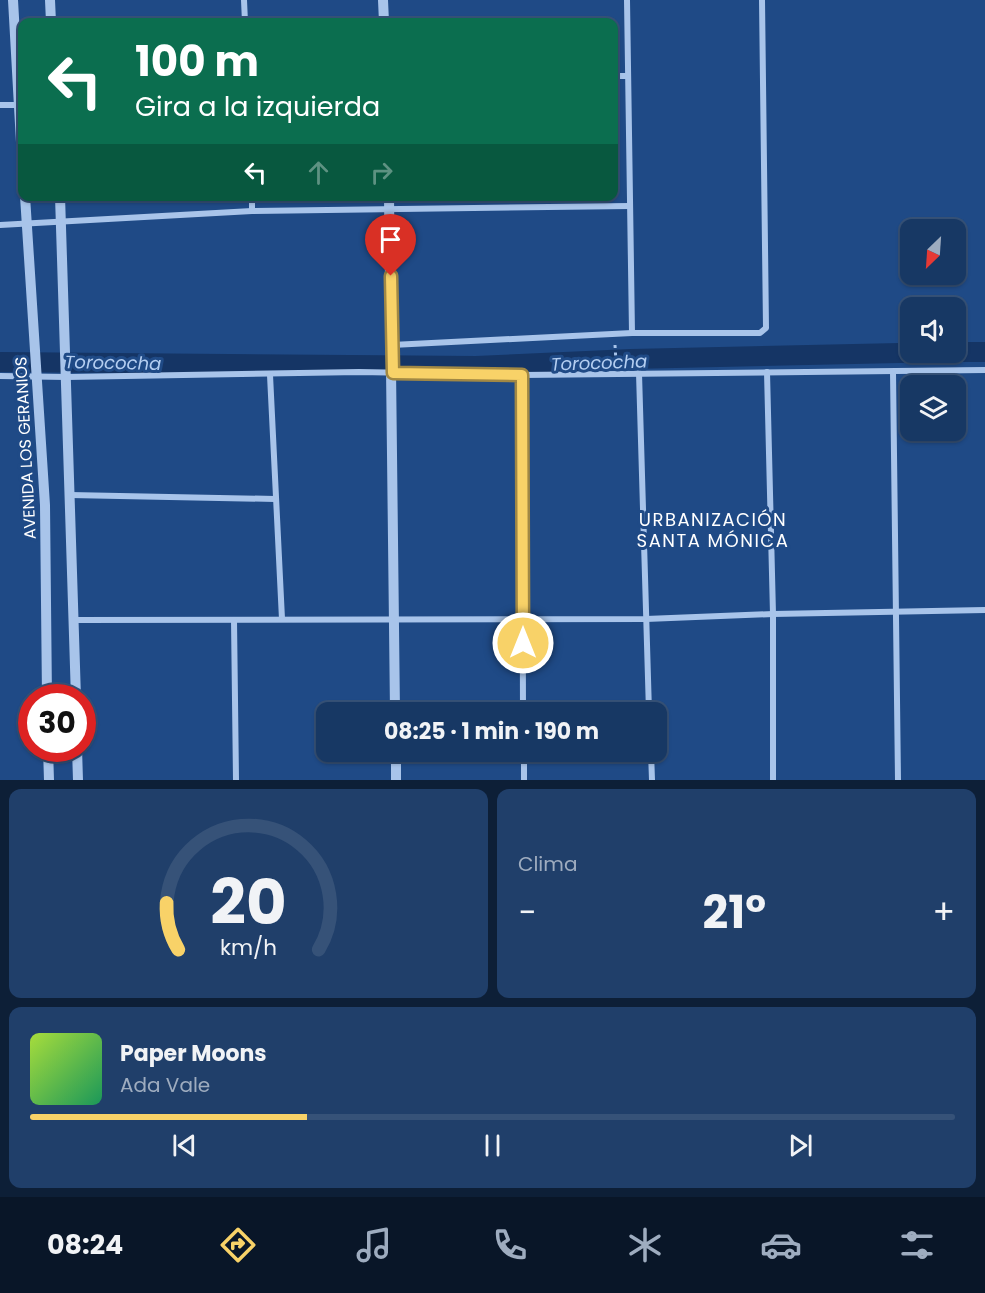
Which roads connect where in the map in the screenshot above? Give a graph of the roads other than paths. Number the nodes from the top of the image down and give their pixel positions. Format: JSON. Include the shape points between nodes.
{"nodes":[{"id":1,"x":13,"y":0,"type":"edge"},
{"id":2,"x":50,"y":0,"type":"edge"},
{"id":3,"x":244,"y":0,"type":"edge"},
{"id":4,"x":383,"y":0,"type":"edge"},
{"id":5,"x":627,"y":0,"type":"edge"},
{"id":6,"x":762,"y":0,"type":"edge"},
{"id":7,"x":51,"y":18,"type":"edge"},
{"id":8,"x":245,"y":18,"type":"edge"},
{"id":9,"x":384,"y":18,"type":"edge"},
{"id":10,"x":618,"y":76,"type":"edge"},
{"id":11,"x":628,"y":76,"type":"junction"},
{"id":12,"x":18,"y":88,"type":"edge"},
{"id":13,"x":0,"y":105,"type":"edge"},
{"id":14,"x":18,"y":105,"type":"edge"},
{"id":15,"x":25,"y":201,"type":"edge"},
{"id":16,"x":60,"y":201,"type":"edge"},
{"id":17,"x":252,"y":201,"type":"edge"},
{"id":18,"x":389,"y":201,"type":"edge"},
{"id":19,"x":630,"y":206,"type":"junction"},
{"id":20,"x":389,"y":208,"type":"junction"},
{"id":21,"x":252,"y":212,"type":"junction"},
{"id":22,"x":62,"y":224,"type":"junction"},
{"id":23,"x":0,"y":225,"type":"edge"},
{"id":24,"x":27,"y":225,"type":"junction"},
{"id":25,"x":632,"y":333,"type":"junction"},
{"id":26,"x":392,"y":345,"type":"junction"},
{"id":27,"x":985,"y":370,"type":"edge"},
{"id":28,"x":767,"y":372,"type":"junction"},
{"id":29,"x":893,"y":372,"type":"junction"},
{"id":30,"x":393,"y":373,"type":"junction"},
{"id":31,"x":639,"y":373,"type":"junction"},
{"id":32,"x":67,"y":374,"type":"junction"},
{"id":33,"x":36,"y":375,"type":"junction"},
{"id":34,"x":270,"y":375,"type":"junction"},
{"id":35,"x":522,"y":375,"type":"junction"},
{"id":36,"x":0,"y":376,"type":"edge"},
{"id":37,"x":70,"y":495,"type":"junction"},
{"id":38,"x":275,"y":499,"type":"junction"},
{"id":39,"x":985,"y":610,"type":"edge"},
{"id":40,"x":896,"y":613,"type":"junction"},
{"id":41,"x":773,"y":614,"type":"junction"},
{"id":42,"x":392,"y":618,"type":"junction"},
{"id":43,"x":282,"y":619,"type":"junction"},
{"id":44,"x":523,"y":619,"type":"junction"},
{"id":45,"x":646,"y":619,"type":"junction"},
{"id":46,"x":75,"y":620,"type":"junction"},
{"id":47,"x":234,"y":620,"type":"junction"},
{"id":48,"x":48,"y":684,"type":"edge"},
{"id":49,"x":76,"y":684,"type":"edge"},
{"id":50,"x":395,"y":702,"type":"edge"},
{"id":51,"x":524,"y":702,"type":"edge"},
{"id":52,"x":649,"y":702,"type":"edge"},
{"id":53,"x":48,"y":762,"type":"edge"},
{"id":54,"x":77,"y":762,"type":"edge"},
{"id":55,"x":396,"y":762,"type":"edge"},
{"id":56,"x":524,"y":762,"type":"edge"},
{"id":57,"x":651,"y":762,"type":"edge"},
{"id":58,"x":49,"y":780,"type":"edge"},
{"id":59,"x":78,"y":780,"type":"edge"},
{"id":60,"x":236,"y":780,"type":"edge"},
{"id":61,"x":396,"y":780,"type":"edge"},
{"id":62,"x":524,"y":780,"type":"edge"},
{"id":63,"x":652,"y":780,"type":"edge"},
{"id":64,"x":773,"y":780,"type":"edge"},
{"id":65,"x":898,"y":780,"type":"edge"}],
"edges":[{"from":1,"to":12,"type":"street"},
{"from":2,"to":7,"type":"street"},
{"from":3,"to":8,"type":"street"},
{"from":4,"to":9,"type":"street"},
{"from":5,"to":11,"type":"street"},
{"from":6,"to":25,"type":"street","via":[[766,328],[760,333]]},
{"from":10,"to":11,"type":"street"},
{"from":11,"to":19,"type":"street"},
{"from":13,"to":14,"type":"street"},
{"from":15,"to":24,"type":"street","name":"AVENIDA LOS GERANIOS"},
{"from":16,"to":22,"type":"street"},
{"from":17,"to":21,"type":"street"},
{"from":18,"to":20,"type":"street"},
{"from":19,"to":20,"type":"street"},
{"from":19,"to":25,"type":"street"},
{"from":20,"to":21,"type":"street"},
{"from":20,"to":26,"type":"street"},
{"from":21,"to":22,"type":"street"},
{"from":22,"to":24,"type":"street"},
{"from":22,"to":32,"type":"street"},
{"from":23,"to":24,"type":"street"},
{"from":24,"to":33,"type":"street","name":"AVENIDA LOS GERANIOS"},
{"from":25,"to":26,"type":"street"},
{"from":26,"to":30,"type":"street"},
{"from":27,"to":29,"type":"street"},
{"from":28,"to":29,"type":"street"},
{"from":28,"to":31,"type":"street"},
{"from":28,"to":41,"type":"street"},
{"from":29,"to":40,"type":"street"},
{"from":30,"to":34,"type":"street"},
{"from":30,"to":35,"type":"street"},
{"from":30,"to":42,"type":"street"},
{"from":31,"to":35,"type":"street"},
{"from":31,"to":45,"type":"street"},
{"from":32,"to":33,"type":"street"},
{"from":32,"to":34,"type":"street"},
{"from":32,"to":37,"type":"street"},
{"from":33,"to":36,"type":"street"},
{"from":33,"to":48,"type":"street","name":"AVENIDA LOS GERANIOS","via":[[45,505]]},
{"from":34,"to":38,"type":"street"},
{"from":35,"to":44,"type":"street"},
{"from":37,"to":38,"type":"street"},
{"from":37,"to":46,"type":"street"},
{"from":38,"to":43,"type":"street"},
{"from":39,"to":40,"type":"street"},
{"from":40,"to":41,"type":"street"},
{"from":40,"to":65,"type":"street"},
{"from":41,"to":45,"type":"street"},
{"from":41,"to":64,"type":"street"},
{"from":42,"to":43,"type":"street"},
{"from":42,"to":44,"type":"street"},
{"from":42,"to":50,"type":"street"},
{"from":43,"to":47,"type":"street"},
{"from":44,"to":45,"type":"street"},
{"from":44,"to":51,"type":"street"},
{"from":45,"to":52,"type":"street"},
{"from":46,"to":47,"type":"street"},
{"from":46,"to":49,"type":"street"},
{"from":47,"to":60,"type":"street"},
{"from":53,"to":58,"type":"street"},
{"from":54,"to":59,"type":"street"},
{"from":55,"to":61,"type":"street"},
{"from":56,"to":62,"type":"street"},
{"from":57,"to":63,"type":"street"}]}
